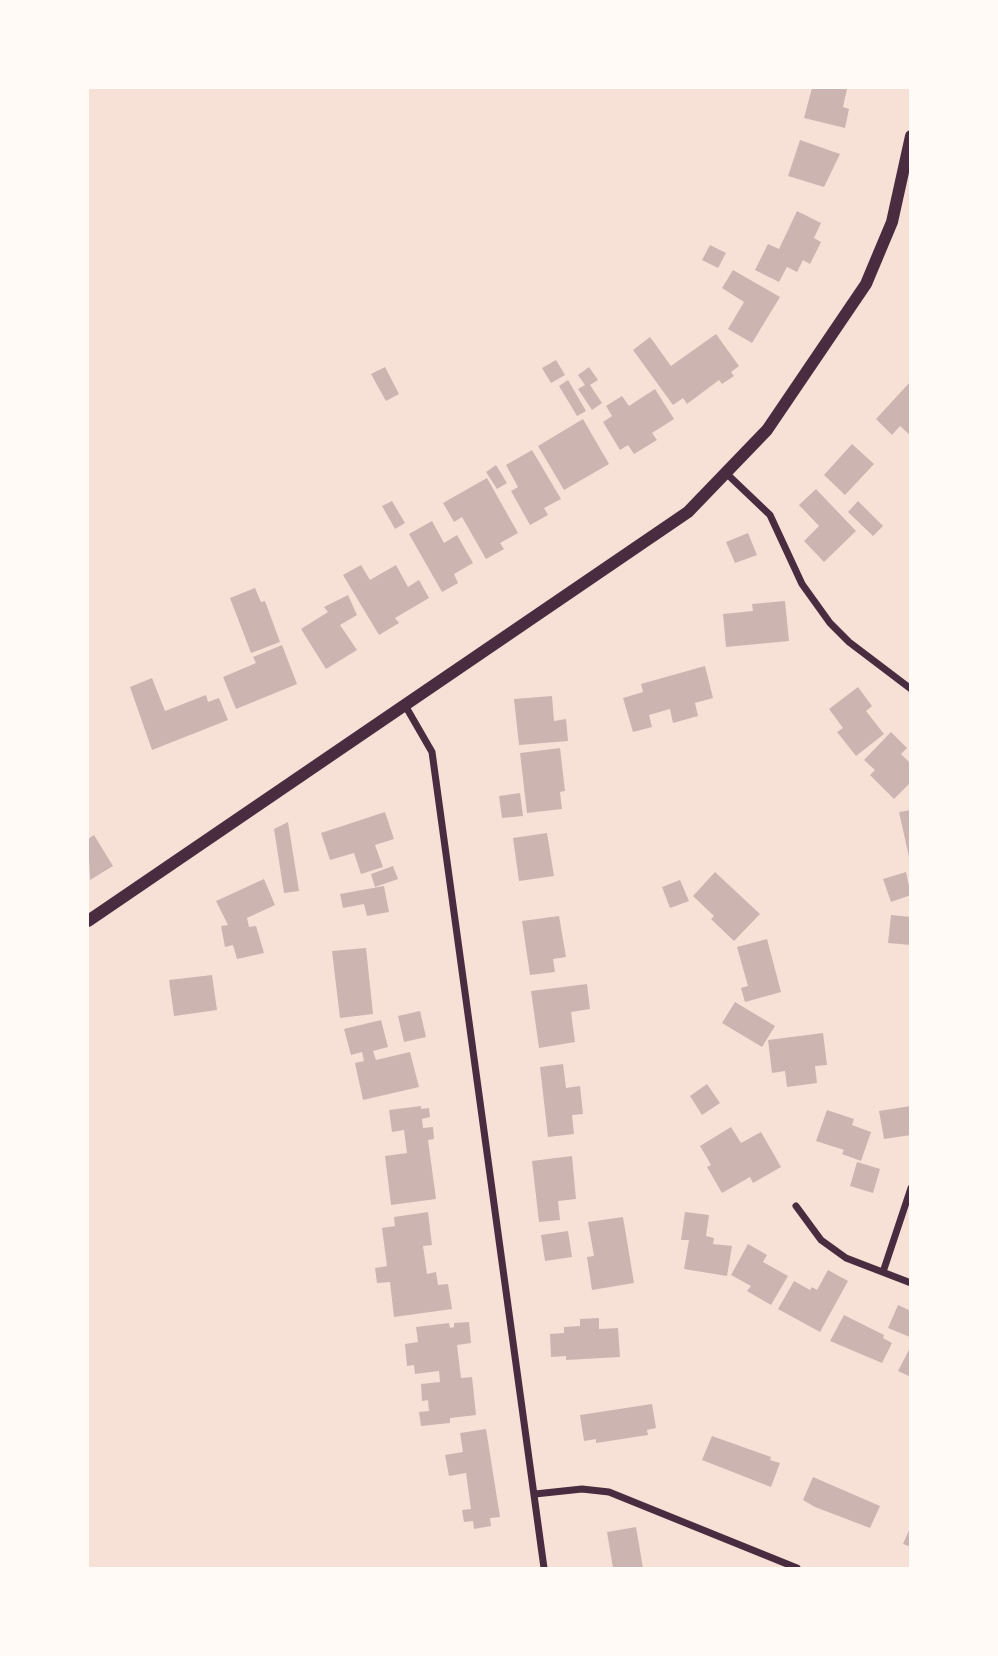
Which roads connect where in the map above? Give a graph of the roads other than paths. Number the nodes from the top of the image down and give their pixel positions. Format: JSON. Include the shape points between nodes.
{"nodes":[{"id":1,"x":911,"y":136,"type":"edge"},
{"id":2,"x":908,"y":167,"type":"edge"},
{"id":3,"x":727,"y":474,"type":"junction"},
{"id":4,"x":911,"y":689,"type":"edge"},
{"id":5,"x":405,"y":706,"type":"junction"},
{"id":6,"x":88,"y":921,"type":"edge"},
{"id":7,"x":911,"y":1188,"type":"edge"},
{"id":8,"x":796,"y":1206,"type":"dead end"},
{"id":9,"x":883,"y":1272,"type":"junction"},
{"id":10,"x":911,"y":1283,"type":"edge"},
{"id":11,"x":535,"y":1494,"type":"junction"},
{"id":12,"x":782,"y":1565,"type":"edge"},
{"id":13,"x":544,"y":1569,"type":"edge"},
{"id":14,"x":797,"y":1569,"type":"edge"}],
"edges":[{"from":1,"to":2,"type":"street"},
{"from":2,"to":3,"type":"street","via":[[892,222],[866,284],[767,430]]},
{"from":3,"to":4,"type":"street","via":[[769,515],[802,584],[831,623]]},
{"from":3,"to":5,"type":"street","via":[[688,512]]},
{"from":5,"to":6,"type":"street"},
{"from":5,"to":11,"type":"street","via":[[432,752]]},
{"from":7,"to":9,"type":"street"},
{"from":8,"to":9,"type":"street","via":[[821,1240],[846,1258]]},
{"from":9,"to":10,"type":"street"},
{"from":11,"to":12,"type":"street","via":[[582,1489],[610,1492]]},
{"from":11,"to":13,"type":"street"},
{"from":12,"to":14,"type":"street"}]}
